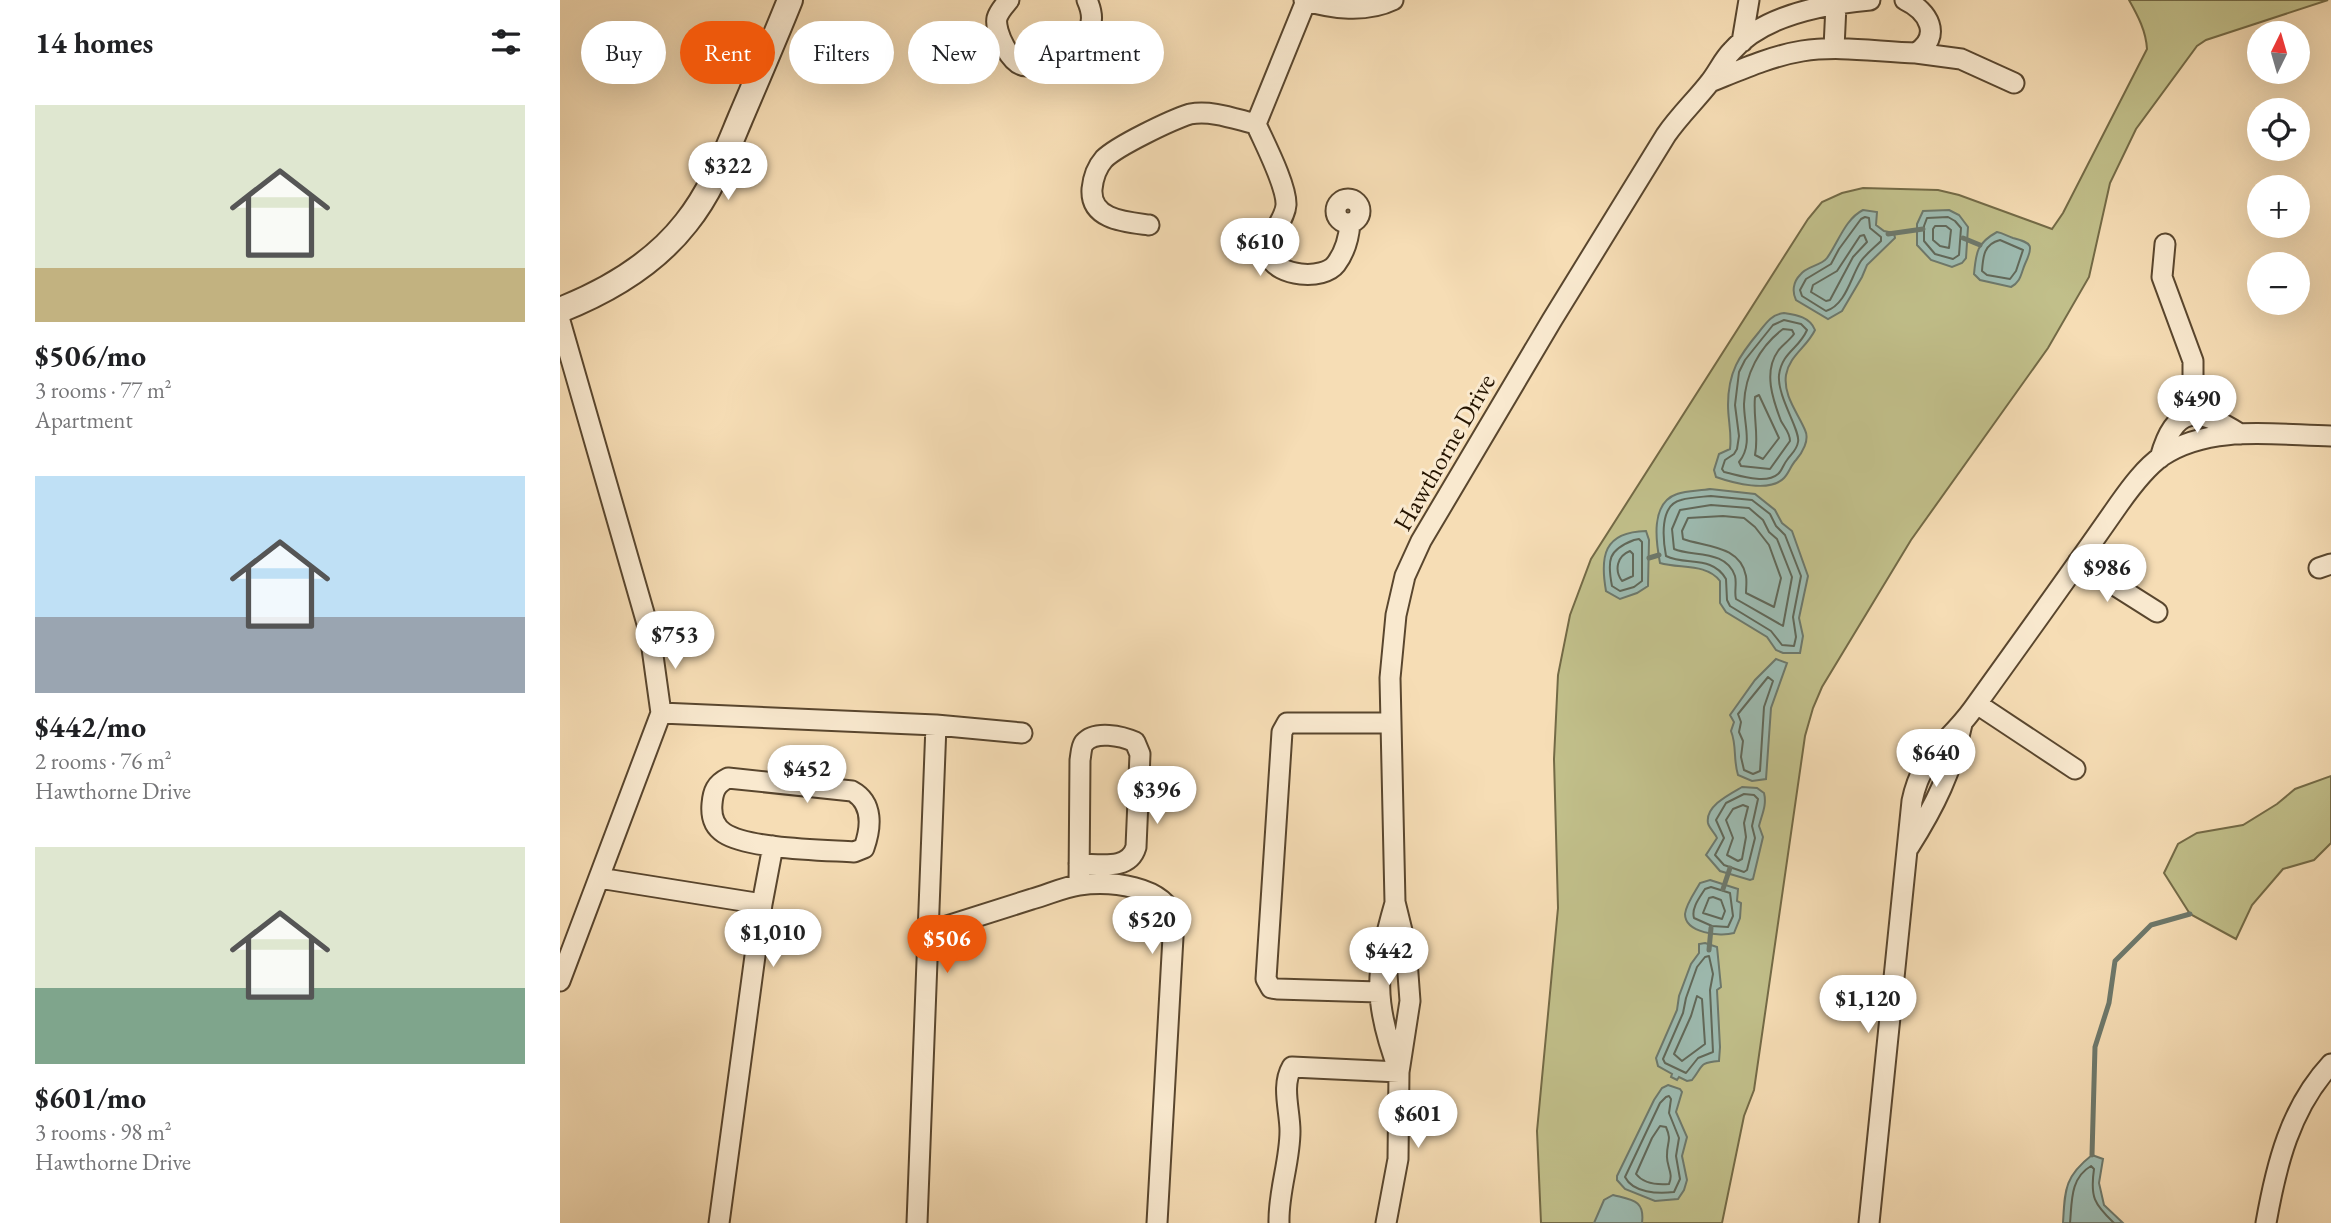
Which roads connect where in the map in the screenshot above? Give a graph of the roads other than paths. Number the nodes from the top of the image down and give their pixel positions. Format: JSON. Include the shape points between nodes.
{"nodes":[{"id":1,"x":790,"y":0,"type":"edge"},
{"id":2,"x":1009,"y":0,"type":"edge"},
{"id":3,"x":1087,"y":0,"type":"edge"},
{"id":4,"x":1394,"y":0,"type":"edge"},
{"id":5,"x":1749,"y":0,"type":"edge"},
{"id":6,"x":1870,"y":0,"type":"edge"},
{"id":7,"x":1905,"y":0,"type":"edge"},
{"id":8,"x":1305,"y":1,"type":"edge"},
{"id":9,"x":1836,"y":5,"type":"junction"},
{"id":10,"x":1742,"y":42,"type":"junction"},
{"id":11,"x":1834,"y":48,"type":"junction"},
{"id":12,"x":1916,"y":53,"type":"junction"},
{"id":13,"x":1710,"y":82,"type":"junction"},
{"id":14,"x":2014,"y":83,"type":"dead end"},
{"id":15,"x":1256,"y":124,"type":"junction"},
{"id":16,"x":1350,"y":223,"type":"dead end"},
{"id":17,"x":1149,"y":225,"type":"dead end"},
{"id":18,"x":2165,"y":244,"type":"dead end"},
{"id":19,"x":560,"y":310,"type":"edge"},
{"id":20,"x":560,"y":321,"type":"edge"},
{"id":21,"x":2193,"y":414,"type":"junction"},
{"id":22,"x":2240,"y":434,"type":"junction"},
{"id":23,"x":2331,"y":436,"type":"edge"},
{"id":24,"x":2160,"y":458,"type":"junction"},
{"id":25,"x":2078,"y":562,"type":"junction"},
{"id":26,"x":2157,"y":612,"type":"dead end"},
{"id":27,"x":1977,"y":704,"type":"junction"},
{"id":28,"x":661,"y":713,"type":"junction"},
{"id":29,"x":1391,"y":723,"type":"junction"},
{"id":30,"x":1962,"y":724,"type":"junction"},
{"id":31,"x":936,"y":726,"type":"junction"},
{"id":32,"x":1022,"y":733,"type":"dead end"},
{"id":33,"x":1929,"y":757,"type":"junction"},
{"id":34,"x":1951,"y":767,"type":"junction"},
{"id":35,"x":2075,"y":769,"type":"dead end"},
{"id":36,"x":1912,"y":801,"type":"junction"},
{"id":37,"x":1934,"y":809,"type":"junction"},
{"id":38,"x":773,"y":846,"type":"junction"},
{"id":39,"x":1907,"y":851,"type":"junction"},
{"id":40,"x":1079,"y":864,"type":"junction"},
{"id":41,"x":599,"y":878,"type":"junction"},
{"id":42,"x":1079,"y":885,"type":"junction"},
{"id":43,"x":1395,"y":902,"type":"junction"},
{"id":44,"x":762,"y":904,"type":"junction"},
{"id":45,"x":928,"y":932,"type":"junction"},
{"id":46,"x":1409,"y":974,"type":"junction"},
{"id":47,"x":560,"y":981,"type":"edge"},
{"id":48,"x":1379,"y":984,"type":"junction"},
{"id":49,"x":1409,"y":1013,"type":"junction"},
{"id":50,"x":1381,"y":1014,"type":"junction"},
{"id":51,"x":2331,"y":1064,"type":"edge"},
{"id":52,"x":1399,"y":1072,"type":"junction"},
{"id":53,"x":719,"y":1223,"type":"edge"},
{"id":54,"x":917,"y":1223,"type":"edge"},
{"id":55,"x":1157,"y":1223,"type":"edge"},
{"id":56,"x":1279,"y":1223,"type":"edge"},
{"id":57,"x":1386,"y":1223,"type":"edge"},
{"id":58,"x":1870,"y":1223,"type":"edge"},
{"id":59,"x":2266,"y":1223,"type":"edge"}],
"edges":[{"from":1,"to":19,"type":"street","via":[[724,159],[686,224],[627,277]]},
{"from":2,"to":3,"type":"street","via":[[996,20],[997,32],[1013,58],[1026,65],[1088,32],[1092,16]]},
{"from":4,"to":8,"type":"street","via":[[1343,9]]},
{"from":5,"to":10,"type":"street"},
{"from":6,"to":9,"type":"street","name":"Hawthorne Drive"},
{"from":7,"to":12,"type":"street","via":[[1918,6],[1930,26],[1924,48]]},
{"from":8,"to":15,"type":"street"},
{"from":9,"to":10,"type":"street","name":"Hawthorne Drive","via":[[1807,9],[1765,26]]},
{"from":9,"to":11,"type":"street"},
{"from":10,"to":13,"type":"street","name":"Hawthorne Drive"},
{"from":11,"to":12,"type":"street","name":"Hawthorne Drive"},
{"from":11,"to":13,"type":"street","name":"Hawthorne Drive","via":[[1801,51]]},
{"from":12,"to":14,"type":"street","name":"Hawthorne Drive","via":[[1961,59]]},
{"from":13,"to":29,"type":"street","name":"Hawthorne Drive","via":[[1666,135],[1421,541],[1405,576],[1396,615]]},
{"from":15,"to":16,"type":"street","via":[[1286,205],[1269,247],[1276,265],[1316,276],[1328,271],[1343,251]]},
{"from":15,"to":17,"type":"street","via":[[1190,114],[1104,160],[1093,181],[1094,204],[1111,218]]},
{"from":18,"to":21,"type":"street","via":[[2162,276],[2193,361]]},
{"from":20,"to":28,"type":"street","via":[[650,634]]},
{"from":21,"to":22,"type":"street","via":[[2211,417]]},
{"from":21,"to":24,"type":"street","via":[[2174,424]]},
{"from":22,"to":23,"type":"street"},
{"from":22,"to":24,"type":"street","via":[[2189,443]]},
{"from":24,"to":25,"type":"street","via":[[2136,481]]},
{"from":25,"to":26,"type":"street"},
{"from":25,"to":27,"type":"street"},
{"from":27,"to":30,"type":"street"},
{"from":27,"to":35,"type":"street"},
{"from":28,"to":31,"type":"street"},
{"from":28,"to":41,"type":"street"},
{"from":29,"to":43,"type":"street","name":"Hawthorne Drive"},
{"from":29,"to":48,"type":"street","via":[[1287,723],[1282,732],[1266,979],[1277,989]]},
{"from":30,"to":33,"type":"street"},
{"from":30,"to":34,"type":"street"},
{"from":31,"to":32,"type":"street"},
{"from":31,"to":45,"type":"street"},
{"from":33,"to":34,"type":"street"},
{"from":33,"to":36,"type":"street"},
{"from":34,"to":37,"type":"street"},
{"from":36,"to":37,"type":"street"},
{"from":36,"to":39,"type":"street"},
{"from":37,"to":39,"type":"street"},
{"from":38,"to":38,"type":"street","via":[[733,837],[715,825],[712,804],[719,782],[728,778],[841,788],[860,795],[867,804],[868,838],[859,852]]},
{"from":38,"to":44,"type":"street"},
{"from":39,"to":58,"type":"street"},
{"from":40,"to":40,"type":"street","via":[[1081,750],[1092,738],[1126,738],[1135,742],[1140,754],[1133,856],[1122,863]]},
{"from":40,"to":42,"type":"street"},
{"from":41,"to":44,"type":"street"},
{"from":41,"to":47,"type":"street"},
{"from":42,"to":45,"type":"street"},
{"from":42,"to":55,"type":"street","via":[[1112,885],[1160,897],[1171,907],[1174,919]]},
{"from":43,"to":46,"type":"street","name":"Hawthorne Drive"},
{"from":43,"to":48,"type":"street","name":"Hawthorne Drive"},
{"from":44,"to":53,"type":"street"},
{"from":45,"to":54,"type":"street"},
{"from":46,"to":48,"type":"street"},
{"from":46,"to":49,"type":"street","name":"Hawthorne Drive"},
{"from":48,"to":50,"type":"street","name":"Hawthorne Drive"},
{"from":49,"to":50,"type":"street"},
{"from":49,"to":52,"type":"street","name":"Hawthorne Drive"},
{"from":50,"to":52,"type":"street","name":"Hawthorne Drive"},
{"from":51,"to":59,"type":"street","via":[[2304,1101],[2286,1138]]},
{"from":52,"to":56,"type":"street","via":[[1292,1067],[1286,1082],[1290,1133]]},
{"from":52,"to":57,"type":"street","name":"Hawthorne Drive","via":[[1398,1159]]}]}
